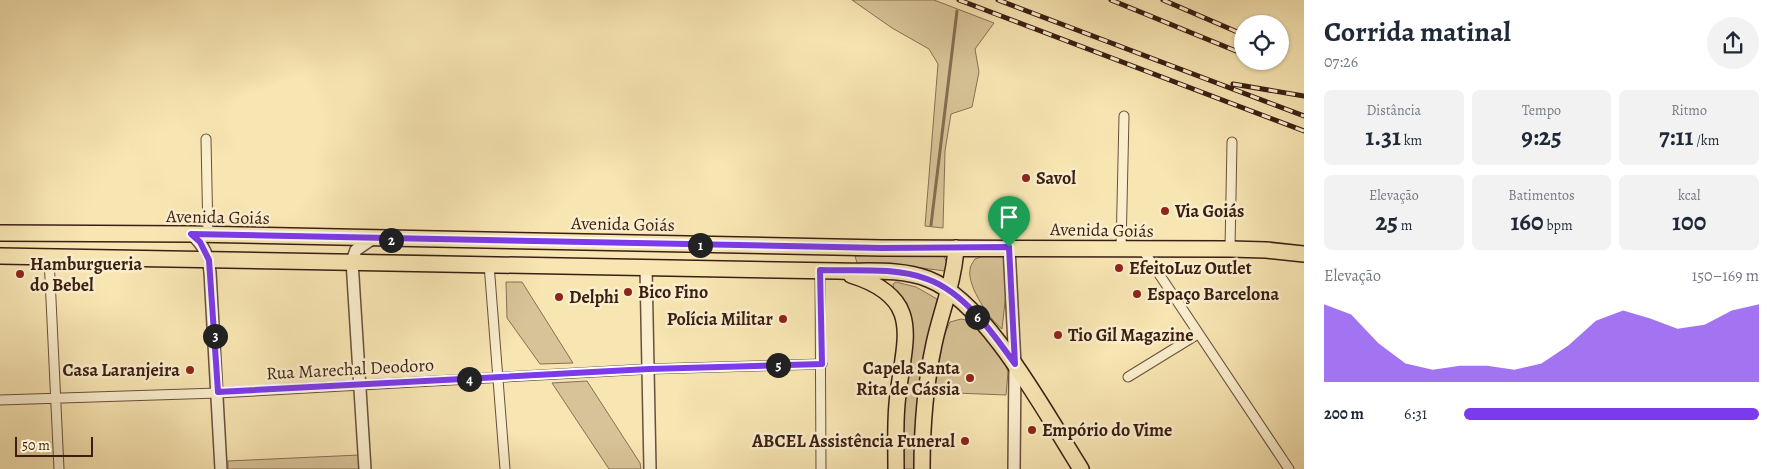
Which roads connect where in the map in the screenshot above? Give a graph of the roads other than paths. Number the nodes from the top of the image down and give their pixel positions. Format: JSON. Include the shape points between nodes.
{"nodes":[{"id":1,"x":1124,"y":116,"type":"dead end"},
{"id":2,"x":206,"y":139,"type":"dead end"},
{"id":3,"x":1232,"y":142,"type":"dead end"},
{"id":4,"x":0,"y":233,"type":"edge"},
{"id":5,"x":191,"y":234,"type":"junction"},
{"id":6,"x":208,"y":235,"type":"junction"},
{"id":7,"x":372,"y":239,"type":"junction"},
{"id":8,"x":1009,"y":247,"type":"junction"},
{"id":9,"x":882,"y":248,"type":"junction"},
{"id":10,"x":956,"y":248,"type":"junction"},
{"id":11,"x":1121,"y":249,"type":"junction"},
{"id":12,"x":1230,"y":249,"type":"junction"},
{"id":13,"x":1143,"y":250,"type":"junction"},
{"id":14,"x":1304,"y":254,"type":"edge"},
{"id":15,"x":0,"y":256,"type":"edge"},
{"id":16,"x":49,"y":257,"type":"junction"},
{"id":17,"x":209,"y":260,"type":"junction"},
{"id":18,"x":352,"y":261,"type":"junction"},
{"id":19,"x":489,"y":264,"type":"junction"},
{"id":20,"x":646,"y":268,"type":"junction"},
{"id":21,"x":820,"y":270,"type":"junction"},
{"id":22,"x":838,"y":271,"type":"junction"},
{"id":23,"x":950,"y":291,"type":"junction"},
{"id":24,"x":1198,"y":334,"type":"junction"},
{"id":25,"x":822,"y":364,"type":"junction"},
{"id":26,"x":1015,"y":364,"type":"junction"},
{"id":27,"x":649,"y":369,"type":"junction"},
{"id":28,"x":1128,"y":377,"type":"dead end"},
{"id":29,"x":498,"y":378,"type":"junction"},
{"id":30,"x":360,"y":386,"type":"junction"},
{"id":31,"x":218,"y":392,"type":"junction"},
{"id":32,"x":56,"y":398,"type":"junction"},
{"id":33,"x":0,"y":400,"type":"edge"},
{"id":34,"x":651,"y":465,"type":"edge"},
{"id":35,"x":60,"y":469,"type":"edge"},
{"id":36,"x":220,"y":469,"type":"edge"},
{"id":37,"x":365,"y":469,"type":"edge"},
{"id":38,"x":505,"y":469,"type":"edge"},
{"id":39,"x":821,"y":469,"type":"edge"},
{"id":40,"x":896,"y":469,"type":"edge"},
{"id":41,"x":922,"y":469,"type":"edge"},
{"id":42,"x":1014,"y":469,"type":"edge"},
{"id":43,"x":1081,"y":469,"type":"edge"},
{"id":44,"x":1289,"y":469,"type":"edge"}],
"edges":[{"from":1,"to":11,"type":"street"},
{"from":2,"to":6,"type":"street"},
{"from":3,"to":12,"type":"street"},
{"from":4,"to":5,"type":"main road","name":"Avenida Goiás"},
{"from":5,"to":6,"type":"main road","name":"Avenida Goiás"},
{"from":5,"to":17,"type":"street","via":[[200,242]]},
{"from":6,"to":7,"type":"main road","name":"Avenida Goiás"},
{"from":7,"to":9,"type":"main road","name":"Avenida Goiás"},
{"from":7,"to":18,"type":"street","via":[[356,250]]},
{"from":8,"to":10,"type":"main road","name":"Avenida Goiás"},
{"from":8,"to":11,"type":"main road","name":"Avenida Goiás"},
{"from":8,"to":26,"type":"street"},
{"from":9,"to":10,"type":"main road","name":"Avenida Goiás"},
{"from":9,"to":21,"type":"main road","via":[[825,254],[820,259]]},
{"from":10,"to":23,"type":"main road"},
{"from":11,"to":13,"type":"main road","name":"Avenida Goiás"},
{"from":12,"to":13,"type":"main road","name":"Avenida Goiás"},
{"from":12,"to":14,"type":"main road","name":"Avenida Goiás"},
{"from":13,"to":24,"type":"street"},
{"from":15,"to":16,"type":"main road"},
{"from":16,"to":17,"type":"main road"},
{"from":16,"to":32,"type":"street"},
{"from":17,"to":18,"type":"main road"},
{"from":17,"to":31,"type":"street"},
{"from":18,"to":19,"type":"main road"},
{"from":18,"to":30,"type":"street"},
{"from":19,"to":20,"type":"main road"},
{"from":19,"to":29,"type":"street"},
{"from":20,"to":21,"type":"main road"},
{"from":20,"to":27,"type":"street"},
{"from":21,"to":22,"type":"main road"},
{"from":21,"to":25,"type":"street"},
{"from":22,"to":23,"type":"main road","via":[[911,274]]},
{"from":22,"to":40,"type":"main road","via":[[878,286],[892,295],[901,308],[906,342],[897,404]]},
{"from":23,"to":26,"type":"main road","via":[[990,331]]},
{"from":23,"to":41,"type":"main road","via":[[928,374],[922,426]]},
{"from":24,"to":28,"type":"street"},
{"from":24,"to":44,"type":"street"},
{"from":25,"to":27,"type":"street","name":"Rua Marechal Deodoro"},
{"from":25,"to":39,"type":"street"},
{"from":26,"to":42,"type":"street"},
{"from":26,"to":43,"type":"main road"},
{"from":27,"to":29,"type":"street","name":"Rua Marechal Deodoro"},
{"from":27,"to":34,"type":"street"},
{"from":29,"to":30,"type":"street","name":"Rua Marechal Deodoro"},
{"from":29,"to":38,"type":"street"},
{"from":30,"to":31,"type":"street","name":"Rua Marechal Deodoro"},
{"from":30,"to":37,"type":"street"},
{"from":31,"to":32,"type":"street","name":"Rua Marechal Deodoro"},
{"from":31,"to":36,"type":"street"},
{"from":32,"to":33,"type":"street","name":"Rua Marechal Deodoro"},
{"from":32,"to":35,"type":"street"}]}
